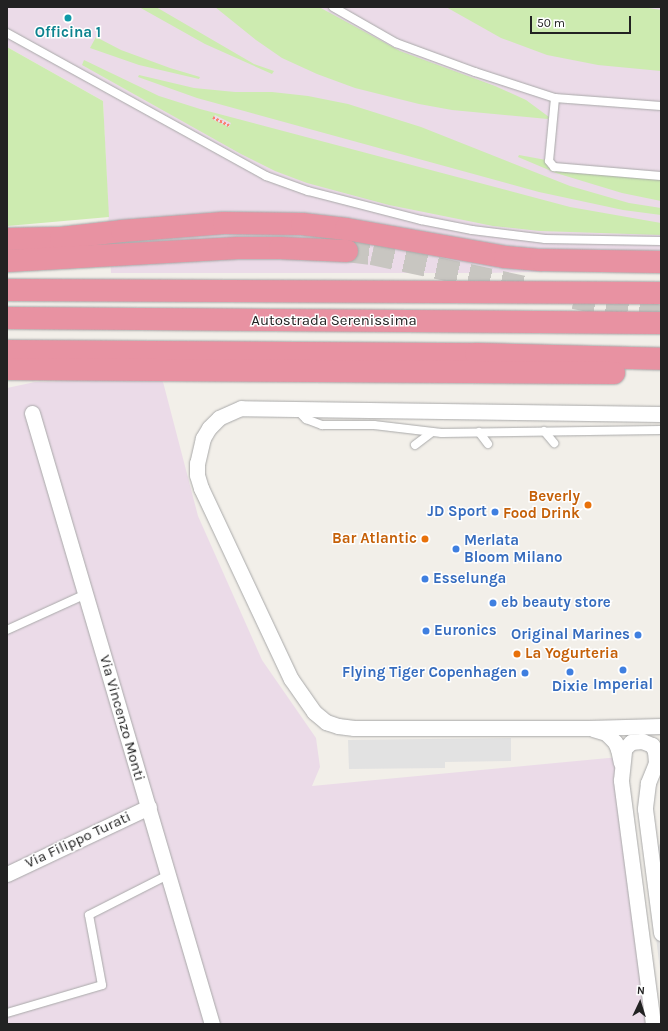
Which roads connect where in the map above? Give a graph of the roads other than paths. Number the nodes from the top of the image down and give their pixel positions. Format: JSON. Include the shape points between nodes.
{"nodes":[{"id":1,"x":333,"y":7,"type":"edge"},
{"id":2,"x":7,"y":33,"type":"edge"},
{"id":3,"x":554,"y":98,"type":"junction"},
{"id":4,"x":661,"y":106,"type":"edge"},
{"id":5,"x":661,"y":176,"type":"edge"},
{"id":6,"x":185,"y":226,"type":"junction"},
{"id":7,"x":7,"y":239,"type":"edge"},
{"id":8,"x":661,"y":241,"type":"edge"},
{"id":9,"x":7,"y":249,"type":"edge"},
{"id":10,"x":347,"y":251,"type":"tunnel mouth"},
{"id":11,"x":7,"y":261,"type":"edge"},
{"id":12,"x":661,"y":262,"type":"edge"},
{"id":13,"x":7,"y":290,"type":"edge"},
{"id":14,"x":661,"y":293,"type":"edge"},
{"id":15,"x":7,"y":318,"type":"edge"},
{"id":16,"x":661,"y":323,"type":"edge"},
{"id":17,"x":7,"y":351,"type":"edge"},
{"id":18,"x":661,"y":352,"type":"edge"},
{"id":19,"x":476,"y":354,"type":"junction"},
{"id":20,"x":661,"y":359,"type":"edge"},
{"id":21,"x":7,"y":369,"type":"edge"},
{"id":22,"x":661,"y":374,"type":"edge"},
{"id":23,"x":296,"y":408,"type":"junction"},
{"id":24,"x":32,"y":413,"type":"dead end"},
{"id":25,"x":661,"y":414,"type":"edge"},
{"id":26,"x":661,"y":430,"type":"edge"},
{"id":27,"x":544,"y":431,"type":"junction"},
{"id":28,"x":432,"y":432,"type":"junction"},
{"id":29,"x":479,"y":432,"type":"junction"},
{"id":30,"x":554,"y":443,"type":"dead end"},
{"id":31,"x":488,"y":444,"type":"dead end"},
{"id":32,"x":415,"y":445,"type":"dead end"},
{"id":33,"x":86,"y":594,"type":"junction"},
{"id":34,"x":7,"y":630,"type":"edge"},
{"id":35,"x":282,"y":638,"type":"dead end"},
{"id":36,"x":281,"y":657,"type":"junction"},
{"id":37,"x":661,"y":726,"type":"edge"},
{"id":38,"x":589,"y":728,"type":"junction"},
{"id":39,"x":658,"y":760,"type":"edge"},
{"id":40,"x":622,"y":770,"type":"junction"},
{"id":41,"x":149,"y":807,"type":"junction"},
{"id":42,"x":661,"y":865,"type":"edge"},
{"id":43,"x":7,"y":874,"type":"edge"},
{"id":44,"x":168,"y":875,"type":"junction"},
{"id":45,"x":655,"y":888,"type":"junction"},
{"id":46,"x":661,"y":933,"type":"edge"},
{"id":47,"x":7,"y":1013,"type":"edge"},
{"id":48,"x":212,"y":1024,"type":"edge"},
{"id":49,"x":653,"y":1024,"type":"edge"}],
"edges":[{"from":1,"to":3,"type":"lane","via":[[396,43]]},
{"from":2,"to":8,"type":"lane","via":[[266,176],[308,191],[421,220],[472,230],[558,239]]},
{"from":3,"to":4,"type":"lane"},
{"from":3,"to":5,"type":"lane","via":[[549,161],[551,166]]},
{"from":6,"to":7,"type":"highway","via":[[61,238]]},
{"from":6,"to":9,"type":"highway","via":[[127,237]]},
{"from":6,"to":12,"type":"highway","via":[[224,223],[302,224],[540,260]]},
{"from":10,"to":11,"type":"highway","via":[[238,248]]},
{"from":13,"to":14,"type":"highway","name":"Autostrada Serenissima"},
{"from":15,"to":16,"type":"highway","name":"Autostrada Serenissima"},
{"from":17,"to":19,"type":"highway"},
{"from":18,"to":19,"type":"highway"},
{"from":19,"to":20,"type":"highway"},
{"from":21,"to":22,"type":"highway"},
{"from":23,"to":25,"type":"street"},
{"from":23,"to":28,"type":"lane","via":[[306,419],[322,425],[374,425]]},
{"from":23,"to":36,"type":"street","via":[[241,408],[219,418],[202,438],[197,463],[201,488]]},
{"from":24,"to":33,"type":"street","name":"Via Vincenzo Monti"},
{"from":26,"to":27,"type":"lane"},
{"from":27,"to":29,"type":"lane"},
{"from":27,"to":30,"type":"lane"},
{"from":28,"to":29,"type":"lane"},
{"from":28,"to":32,"type":"lane"},
{"from":29,"to":31,"type":"lane"},
{"from":33,"to":34,"type":"lane"},
{"from":33,"to":41,"type":"street","name":"Via Vincenzo Monti"},
{"from":35,"to":36,"type":"lane"},
{"from":36,"to":38,"type":"street","via":[[291,679],[314,712],[326,722],[338,726]]},
{"from":37,"to":38,"type":"street"},
{"from":38,"to":40,"type":"street","via":[[606,733],[615,742]]},
{"from":39,"to":40,"type":"street","via":[[652,746],[647,742],[636,741],[624,749]]},
{"from":39,"to":45,"type":"street","via":[[648,783],[646,809]]},
{"from":40,"to":49,"type":"street","via":[[621,780]]},
{"from":41,"to":43,"type":"street","name":"Via Filippo Turati"},
{"from":41,"to":44,"type":"street","name":"Via Vincenzo Monti"},
{"from":42,"to":45,"type":"street"},
{"from":44,"to":47,"type":"lane","via":[[90,915],[102,985]]},
{"from":44,"to":48,"type":"street","name":"Via Vincenzo Monti"},
{"from":45,"to":46,"type":"street"}]}
